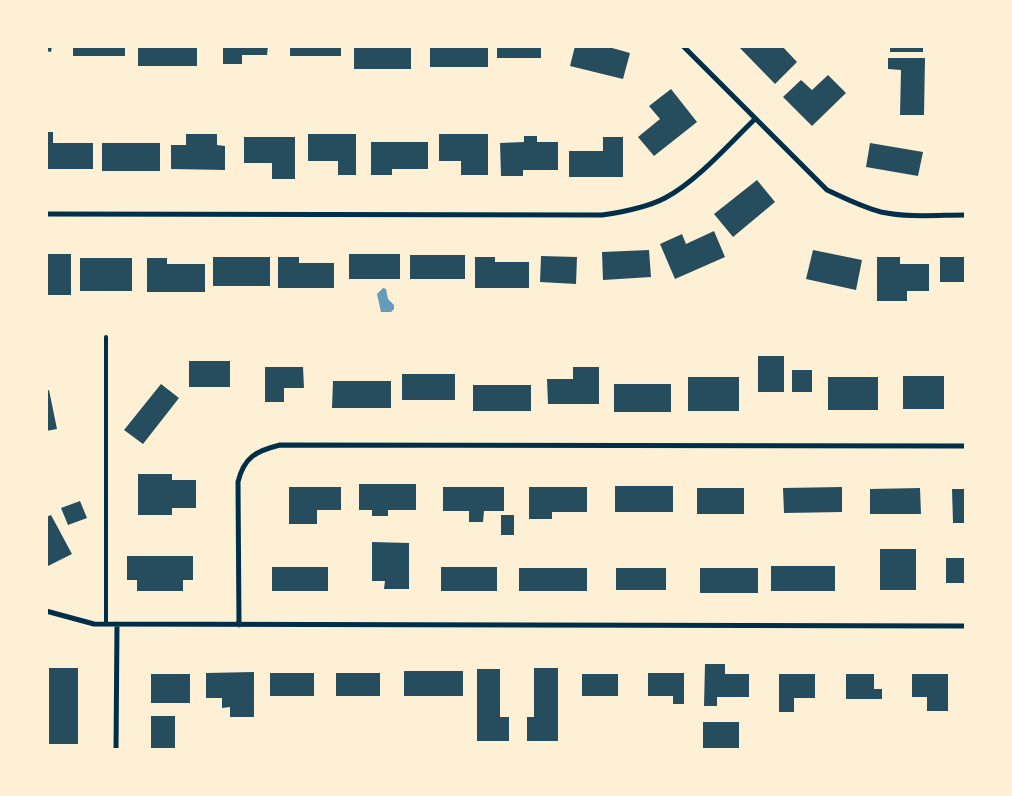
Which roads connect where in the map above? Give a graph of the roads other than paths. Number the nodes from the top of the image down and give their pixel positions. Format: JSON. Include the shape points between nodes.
{"nodes":[{"id":1,"x":683,"y":46,"type":"edge"},
{"id":2,"x":754,"y":119,"type":"junction"},
{"id":3,"x":46,"y":214,"type":"edge"},
{"id":4,"x":966,"y":215,"type":"edge"},
{"id":5,"x":106,"y":337,"type":"dead end"},
{"id":6,"x":966,"y":446,"type":"edge"},
{"id":7,"x":46,"y":611,"type":"edge"},
{"id":8,"x":106,"y":624,"type":"junction"},
{"id":9,"x":117,"y":624,"type":"junction"},
{"id":10,"x":239,"y":625,"type":"junction"},
{"id":11,"x":966,"y":626,"type":"edge"},
{"id":12,"x":116,"y":750,"type":"edge"}],
"edges":[{"from":1,"to":2,"type":"street"},
{"from":2,"to":3,"type":"street","via":[[684,187],[664,199],[602,215]]},
{"from":2,"to":4,"type":"street","via":[[827,190],[850,201],[881,212]]},
{"from":5,"to":8,"type":"lane"},
{"from":6,"to":10,"type":"street","via":[[280,445],[265,448],[249,458],[241,469],[238,482]]},
{"from":7,"to":8,"type":"street","via":[[94,624]]},
{"from":8,"to":9,"type":"street"},
{"from":9,"to":10,"type":"street"},
{"from":9,"to":12,"type":"street"},
{"from":10,"to":11,"type":"street"}]}
